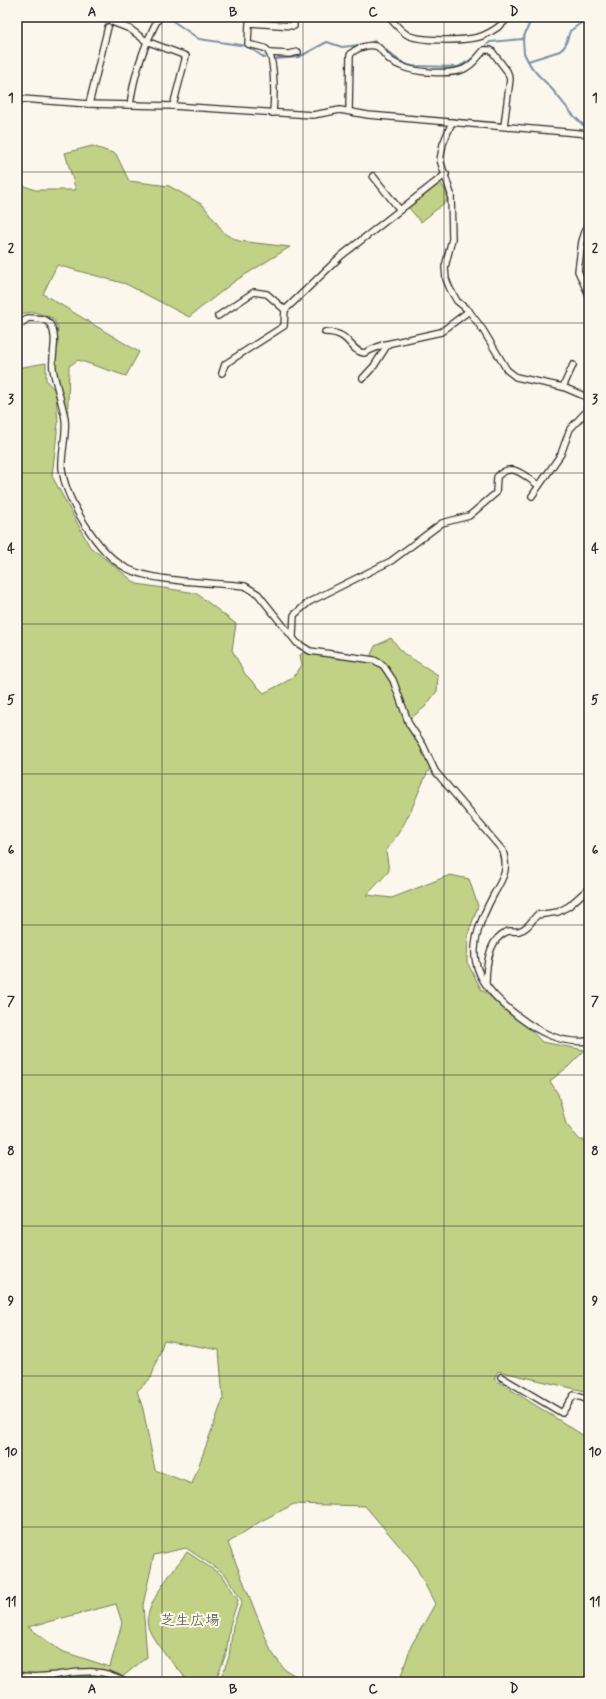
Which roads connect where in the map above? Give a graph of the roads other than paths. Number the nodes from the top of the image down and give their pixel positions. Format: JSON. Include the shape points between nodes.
{"nodes":[{"id":1,"x":159,"y":17,"type":"edge"},
{"id":2,"x":293,"y":17,"type":"edge"},
{"id":3,"x":389,"y":17,"type":"edge"},
{"id":4,"x":509,"y":17,"type":"edge"},
{"id":5,"x":146,"y":41,"type":"junction"},
{"id":6,"x":269,"y":52,"type":"junction"},
{"id":7,"x":298,"y":52,"type":"dead end"},
{"id":8,"x":20,"y":98,"type":"edge"},
{"id":9,"x":17,"y":104,"type":"edge"},
{"id":10,"x":89,"y":104,"type":"junction"},
{"id":11,"x":130,"y":105,"type":"junction"},
{"id":12,"x":173,"y":106,"type":"junction"},
{"id":13,"x":349,"y":111,"type":"junction"},
{"id":14,"x":273,"y":113,"type":"junction"},
{"id":15,"x":452,"y":122,"type":"junction"},
{"id":16,"x":504,"y":126,"type":"junction"},
{"id":17,"x":589,"y":134,"type":"edge"},
{"id":18,"x":446,"y":174,"type":"junction"},
{"id":19,"x":372,"y":176,"type":"dead end"},
{"id":20,"x":400,"y":210,"type":"junction"},
{"id":21,"x":589,"y":220,"type":"edge"},
{"id":22,"x":589,"y":295,"type":"edge"},
{"id":23,"x":285,"y":310,"type":"junction"},
{"id":24,"x":469,"y":312,"type":"junction"},
{"id":25,"x":218,"y":316,"type":"dead end"},
{"id":26,"x":17,"y":326,"type":"edge"},
{"id":27,"x":325,"y":332,"type":"dead end"},
{"id":28,"x":388,"y":344,"type":"junction"},
{"id":29,"x":573,"y":364,"type":"dead end"},
{"id":30,"x":222,"y":373,"type":"dead end"},
{"id":31,"x":363,"y":378,"type":"dead end"},
{"id":32,"x":563,"y":387,"type":"junction"},
{"id":33,"x":589,"y":398,"type":"edge"},
{"id":34,"x":589,"y":405,"type":"edge"},
{"id":35,"x":538,"y":485,"type":"junction"},
{"id":36,"x":532,"y":496,"type":"dead end"},
{"id":37,"x":293,"y":637,"type":"junction"},
{"id":38,"x":589,"y":888,"type":"edge"},
{"id":39,"x":486,"y":984,"type":"junction"},
{"id":40,"x":589,"y":1040,"type":"edge"},
{"id":41,"x":501,"y":1377,"type":"dead end"},
{"id":42,"x":589,"y":1400,"type":"edge"},
{"id":43,"x":17,"y":1675,"type":"edge"},
{"id":44,"x":125,"y":1682,"type":"edge"}],
"edges":[{"from":1,"to":5,"type":"street"},
{"from":2,"to":6,"type":"street","via":[[294,26],[249,23],[248,44]]},
{"from":3,"to":4,"type":"street","via":[[407,35],[418,39],[464,40],[482,36],[496,29]]},
{"from":5,"to":10,"type":"street","via":[[130,29],[110,25]]},
{"from":5,"to":11,"type":"street"},
{"from":5,"to":12,"type":"street","via":[[186,56]]},
{"from":6,"to":7,"type":"street"},
{"from":6,"to":14,"type":"street","via":[[274,87]]},
{"from":8,"to":9,"type":"street"},
{"from":8,"to":10,"type":"street"},
{"from":10,"to":11,"type":"street"},
{"from":11,"to":12,"type":"street"},
{"from":12,"to":14,"type":"street"},
{"from":13,"to":14,"type":"street","via":[[313,115]]},
{"from":13,"to":15,"type":"street"},
{"from":13,"to":16,"type":"street","via":[[350,55],[355,49],[374,45],[401,67],[438,73],[463,69],[473,63],[484,50],[491,50],[510,79]]},
{"from":15,"to":16,"type":"street"},
{"from":15,"to":18,"type":"street","via":[[440,160]]},
{"from":16,"to":17,"type":"street"},
{"from":18,"to":20,"type":"street"},
{"from":18,"to":24,"type":"street","via":[[451,194],[452,239],[445,267],[446,279],[457,300]]},
{"from":19,"to":20,"type":"street"},
{"from":20,"to":23,"type":"street","via":[[341,256]]},
{"from":21,"to":22,"type":"street","via":[[582,242],[578,271]]},
{"from":23,"to":25,"type":"street","via":[[267,294],[254,292]]},
{"from":23,"to":30,"type":"street","via":[[284,326],[225,364]]},
{"from":24,"to":28,"type":"street","via":[[441,332]]},
{"from":24,"to":32,"type":"street","via":[[507,370],[516,377]]},
{"from":26,"to":37,"type":"street","via":[[28,318],[42,319],[50,322],[54,332],[53,368],[65,420],[62,468],[76,508],[93,538],[125,567],[145,576],[245,586],[258,594]]},
{"from":27,"to":28,"type":"street","via":[[343,335],[360,352]]},
{"from":28,"to":31,"type":"street"},
{"from":29,"to":32,"type":"street"},
{"from":32,"to":33,"type":"street"},
{"from":34,"to":35,"type":"street","via":[[570,429],[560,454]]},
{"from":35,"to":36,"type":"street"},
{"from":35,"to":37,"type":"street","via":[[514,469],[503,471],[497,477],[496,494],[468,516],[442,523],[391,561],[309,602],[294,614]]},
{"from":37,"to":39,"type":"street","via":[[297,643],[310,651],[374,660],[383,665],[393,680],[409,724],[423,745],[435,771],[503,851],[506,861],[504,878],[476,935],[474,956],[477,970]]},
{"from":38,"to":39,"type":"street","via":[[569,906],[558,912],[537,915],[527,928],[507,932],[498,938],[486,966]]},
{"from":39,"to":40,"type":"street","via":[[494,995],[534,1028],[551,1037]]},
{"from":41,"to":42,"type":"street","via":[[562,1413],[574,1395]]},
{"from":43,"to":44,"type":"street","via":[[31,1678],[90,1670],[118,1677]]}]}
